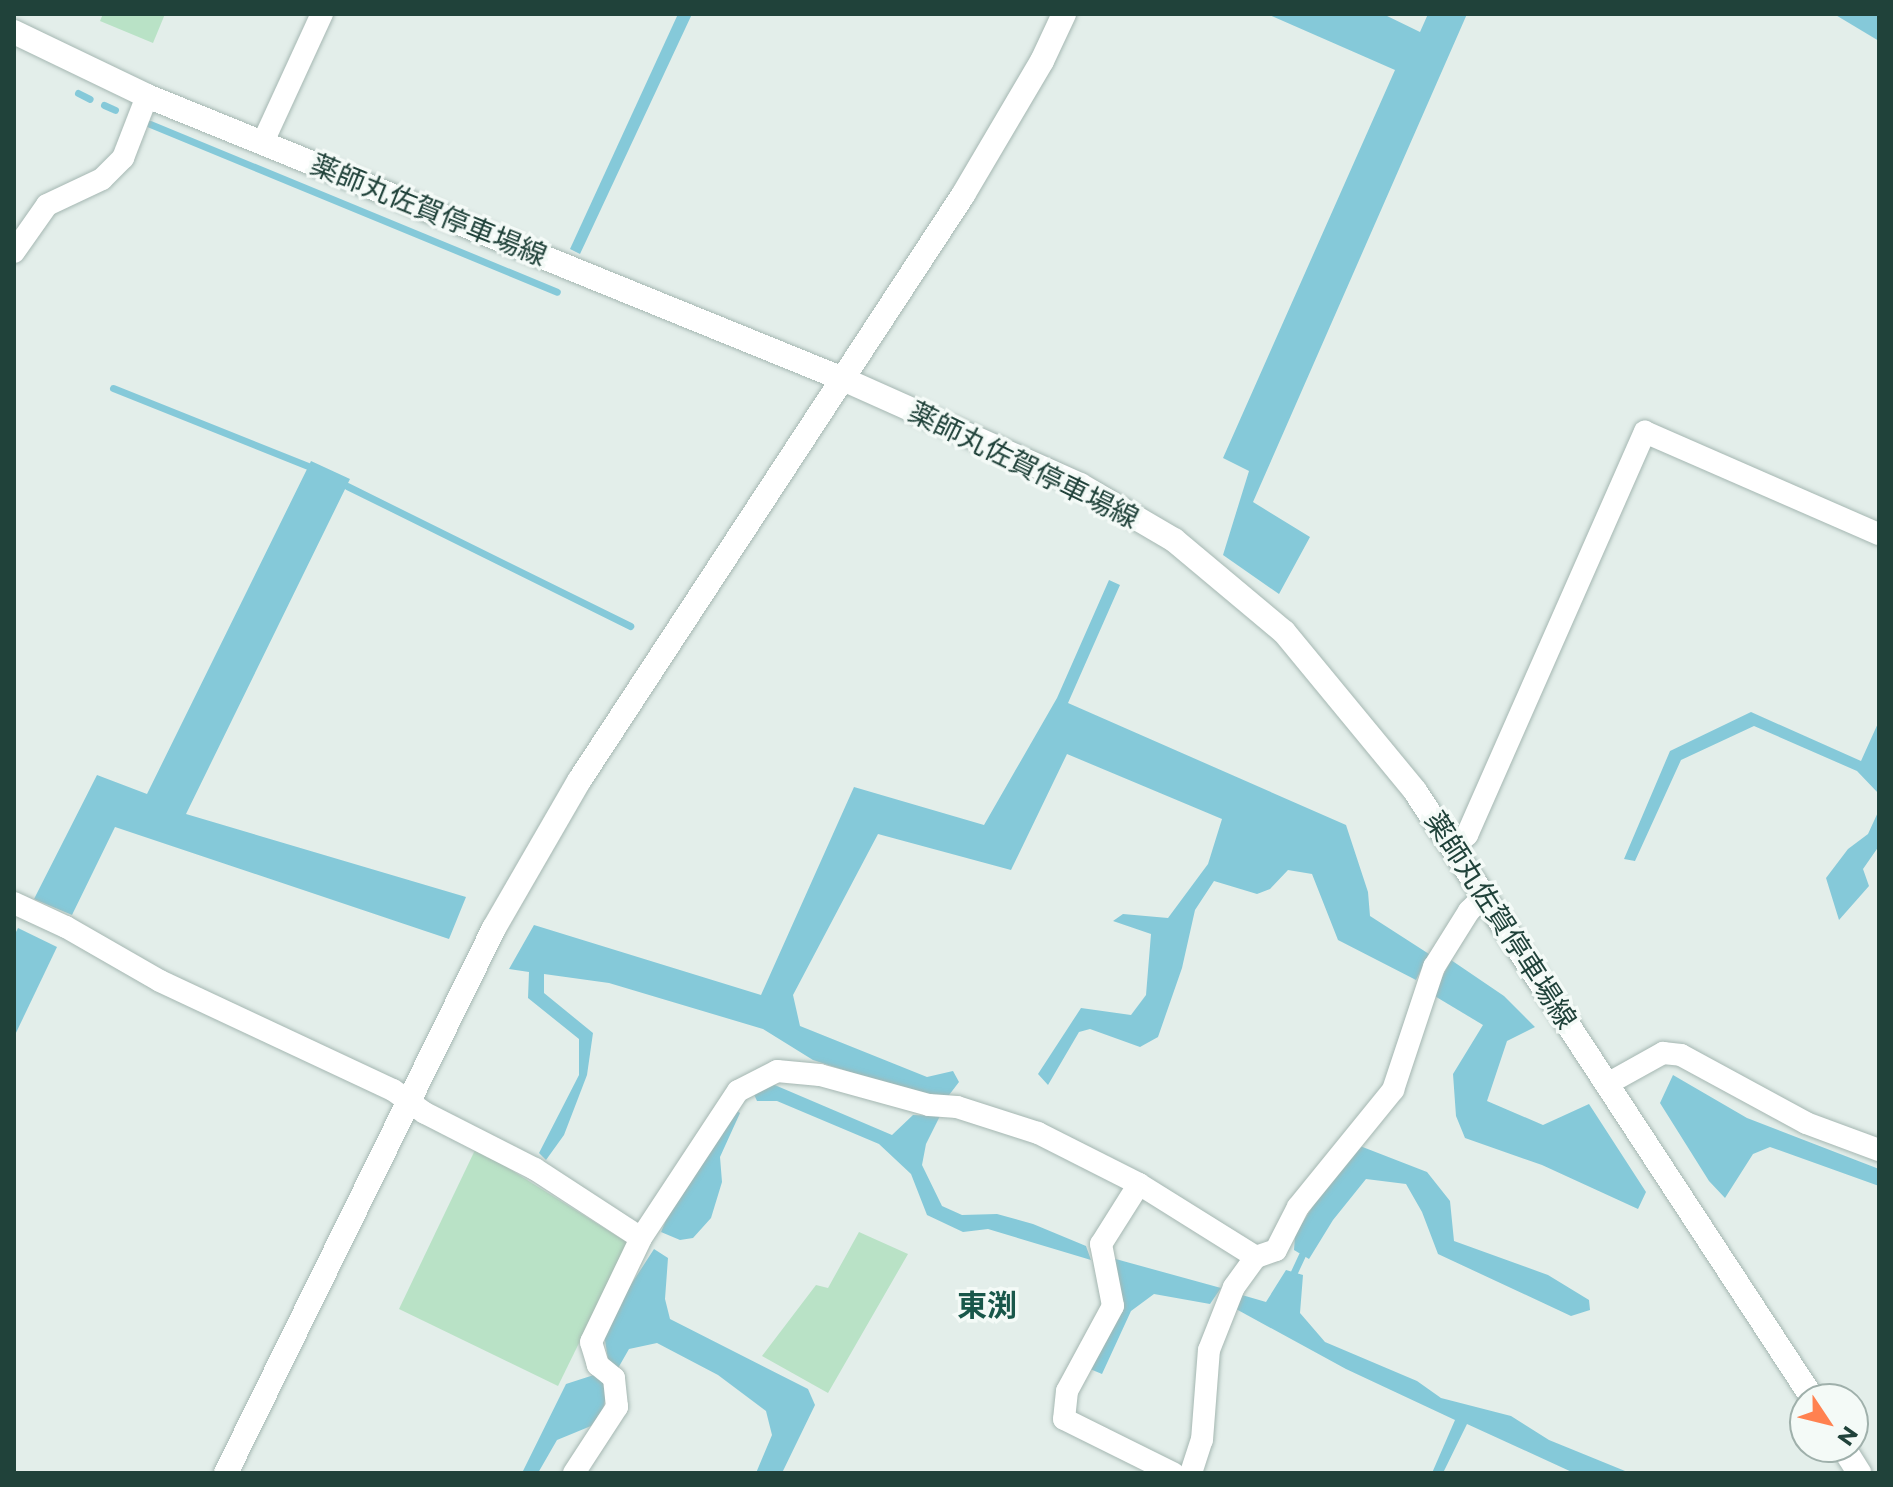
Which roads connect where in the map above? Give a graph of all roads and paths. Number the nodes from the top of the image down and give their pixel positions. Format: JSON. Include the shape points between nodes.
{"nodes":[{"id":1,"x":322,"y":14,"type":"edge"},
{"id":2,"x":1064,"y":14,"type":"edge"},
{"id":3,"x":14,"y":32,"type":"edge"},
{"id":4,"x":147,"y":96,"type":"junction"},
{"id":5,"x":263,"y":142,"type":"junction"},
{"id":6,"x":14,"y":252,"type":"edge"},
{"id":7,"x":843,"y":379,"type":"junction"},
{"id":8,"x":1879,"y":534,"type":"edge"},
{"id":9,"x":1454,"y":847,"type":"junction"},
{"id":10,"x":1485,"y":895,"type":"junction"},
{"id":11,"x":14,"y":903,"type":"edge"},
{"id":12,"x":1609,"y":1083,"type":"junction"},
{"id":13,"x":408,"y":1101,"type":"junction"},
{"id":14,"x":1879,"y":1150,"type":"edge"},
{"id":15,"x":1139,"y":1184,"type":"junction"},
{"id":16,"x":641,"y":1238,"type":"junction"},
{"id":17,"x":1256,"y":1257,"type":"junction"},
{"id":18,"x":1803,"y":1383,"type":"edge"},
{"id":19,"x":226,"y":1473,"type":"edge"},
{"id":20,"x":574,"y":1473,"type":"edge"},
{"id":21,"x":1173,"y":1473,"type":"edge"},
{"id":22,"x":1191,"y":1473,"type":"edge"}],
"edges":[{"from":1,"to":5,"type":"street"},
{"from":2,"to":7,"type":"main road","via":[[963,195]]},
{"from":3,"to":4,"type":"main road","name":"薬師丸佐賀停車場線"},
{"from":4,"to":5,"type":"main road","name":"薬師丸佐賀停車場線"},
{"from":4,"to":6,"type":"street","via":[[123,158],[102,179],[47,205]]},
{"from":5,"to":7,"type":"main road","name":"薬師丸佐賀停車場線"},
{"from":7,"to":9,"type":"main road","name":"薬師丸佐賀停車場線","via":[[1080,485],[1174,540],[1284,632],[1415,791]]},
{"from":7,"to":13,"type":"main road","via":[[579,781],[494,928]]},
{"from":8,"to":9,"type":"street","via":[[1645,432],[1467,835]]},
{"from":9,"to":10,"type":"main road","name":"薬師丸佐賀停車場線"},
{"from":10,"to":12,"type":"main road","name":"薬師丸佐賀停車場線"},
{"from":10,"to":17,"type":"street","via":[[1469,911],[1432,973],[1393,1090],[1298,1207],[1276,1250]]},
{"from":11,"to":13,"type":"street","via":[[160,981]]},
{"from":12,"to":14,"type":"street","via":[[1663,1053],[1681,1055],[1806,1123]]},
{"from":12,"to":18,"type":"main road","name":"薬師丸佐賀停車場線"},
{"from":13,"to":16,"type":"street","via":[[535,1169]]},
{"from":13,"to":19,"type":"main road"},
{"from":15,"to":16,"type":"street","via":[[1038,1133],[820,1075],[777,1071],[738,1091]]},
{"from":15,"to":17,"type":"street"},
{"from":15,"to":21,"type":"street","via":[[1101,1244],[1113,1306],[1067,1391],[1064,1419]]},
{"from":16,"to":20,"type":"street","via":[[591,1342],[617,1407]]},
{"from":17,"to":22,"type":"street","via":[[1229,1297],[1209,1350],[1202,1440]]}]}
